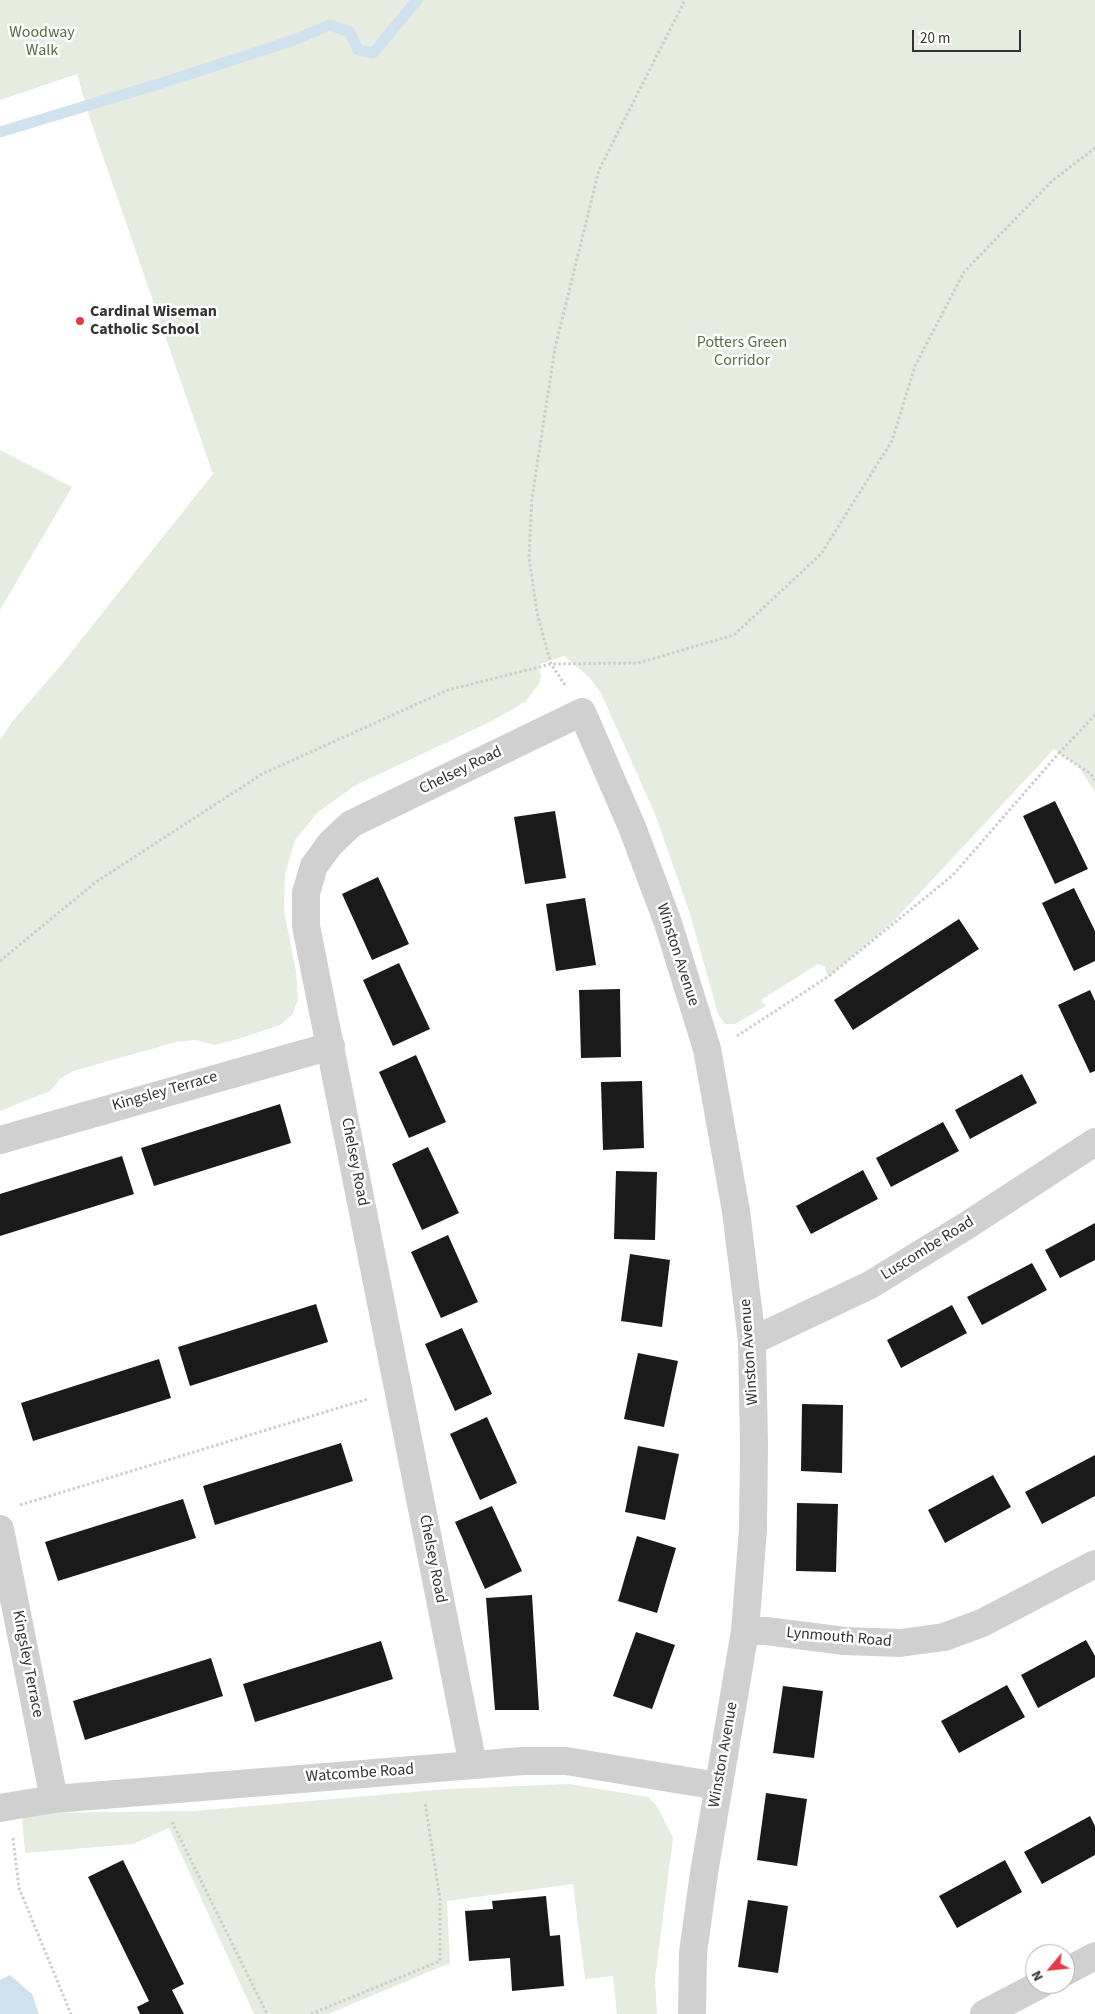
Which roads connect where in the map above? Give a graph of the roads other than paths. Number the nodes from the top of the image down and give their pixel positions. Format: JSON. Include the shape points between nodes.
{"nodes":[{"id":1,"x":582,"y":712,"type":"joint"},
{"id":2,"x":331,"y":1046,"type":"junction"},
{"id":3,"x":0,"y":1140,"type":"edge"},
{"id":4,"x":1095,"y":1142,"type":"edge"},
{"id":5,"x":752,"y":1341,"type":"junction"},
{"id":6,"x":0,"y":1529,"type":"edge"},
{"id":7,"x":1095,"y":1564,"type":"edge"},
{"id":8,"x":745,"y":1631,"type":"junction"},
{"id":9,"x":473,"y":1765,"type":"junction"},
{"id":10,"x":718,"y":1786,"type":"junction"},
{"id":11,"x":54,"y":1799,"type":"junction"},
{"id":12,"x":4,"y":1808,"type":"edge"},
{"id":13,"x":1095,"y":1956,"type":"edge"},
{"id":14,"x":1075,"y":1967,"type":"edge"},
{"id":15,"x":1025,"y":1993,"type":"edge"},
{"id":16,"x":692,"y":2014,"type":"edge"},
{"id":17,"x":984,"y":2014,"type":"edge"}],
"edges":[{"from":1,"to":2,"type":"street","name":"Chelsey Road","via":[[351,824],[330,844],[314,866],[306,893],[306,926]]},
{"from":1,"to":5,"type":"street","name":"Winston Avenue","via":[[632,827],[668,923],[707,1049],[736,1211]]},
{"from":2,"to":3,"type":"street","name":"Kingsley Terrace"},
{"from":2,"to":9,"type":"street","name":"Chelsey Road"},
{"from":4,"to":5,"type":"street","name":"Luscombe Road","via":[[870,1285]]},
{"from":5,"to":8,"type":"street","name":"Winston Avenue","via":[[753,1528]]},
{"from":6,"to":11,"type":"street","name":"Kingsley Terrace"},
{"from":7,"to":8,"type":"street","name":"Lynmouth Road","via":[[982,1623],[944,1638],[900,1643]]},
{"from":8,"to":10,"type":"street","name":"Winston Avenue"},
{"from":9,"to":10,"type":"street","name":"Watcombe Road","via":[[523,1760],[566,1761]]},
{"from":9,"to":11,"type":"street","name":"Watcombe Road"},
{"from":10,"to":16,"type":"street","name":"Winston Avenue","via":[[693,1953]]},
{"from":11,"to":12,"type":"street","name":"Watcombe Road"},
{"from":13,"to":14,"type":"street"},
{"from":15,"to":17,"type":"street"}]}
